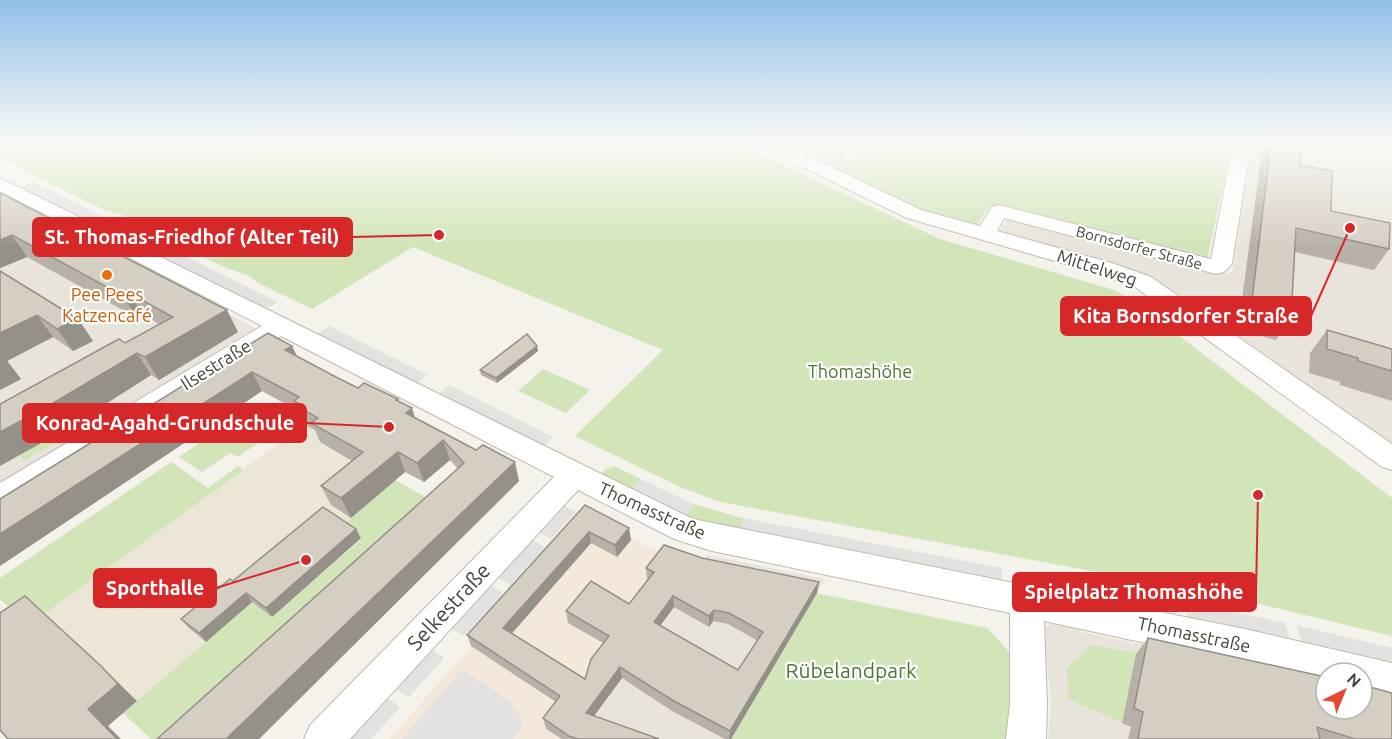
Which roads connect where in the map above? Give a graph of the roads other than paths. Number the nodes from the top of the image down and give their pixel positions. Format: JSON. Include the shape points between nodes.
{"nodes":[{"id":1,"x":838,"y":177,"type":"edge"},
{"id":2,"x":1236,"y":177,"type":"edge"},
{"id":3,"x":0,"y":184,"type":"edge"},
{"id":4,"x":985,"y":234,"type":"junction"},
{"id":5,"x":280,"y":326,"type":"junction"},
{"id":6,"x":1392,"y":459,"type":"edge"},
{"id":7,"x":574,"y":475,"type":"junction"},
{"id":8,"x":0,"y":498,"type":"edge"},
{"id":9,"x":1028,"y":602,"type":"junction"},
{"id":10,"x":1314,"y":662,"type":"edge"},
{"id":11,"x":1374,"y":676,"type":"edge"},
{"id":12,"x":1392,"y":681,"type":"edge"},
{"id":13,"x":324,"y":739,"type":"edge"},
{"id":14,"x":1026,"y":739,"type":"edge"}],
"edges":[{"from":1,"to":4,"type":"street","name":"Mittelweg","via":[[914,214]]},
{"from":2,"to":4,"type":"street","name":"Bornsdorfer Straße","via":[[1221,264],[1216,267],[999,212]]},
{"from":3,"to":5,"type":"street","name":"Thomasstraße"},
{"from":4,"to":6,"type":"street","name":"Mittelweg","via":[[1143,282]]},
{"from":5,"to":7,"type":"street","name":"Thomasstraße"},
{"from":5,"to":8,"type":"street","name":"Ilsestraße"},
{"from":7,"to":9,"type":"street","name":"Thomasstraße","via":[[669,522],[712,538]]},
{"from":7,"to":13,"type":"street","name":"Selkestraße"},
{"from":9,"to":10,"type":"street","name":"Thomasstraße"},
{"from":9,"to":14,"type":"street","via":[[1025,629],[1030,698]]},
{"from":11,"to":12,"type":"street","name":"Thomasstraße"}]}
